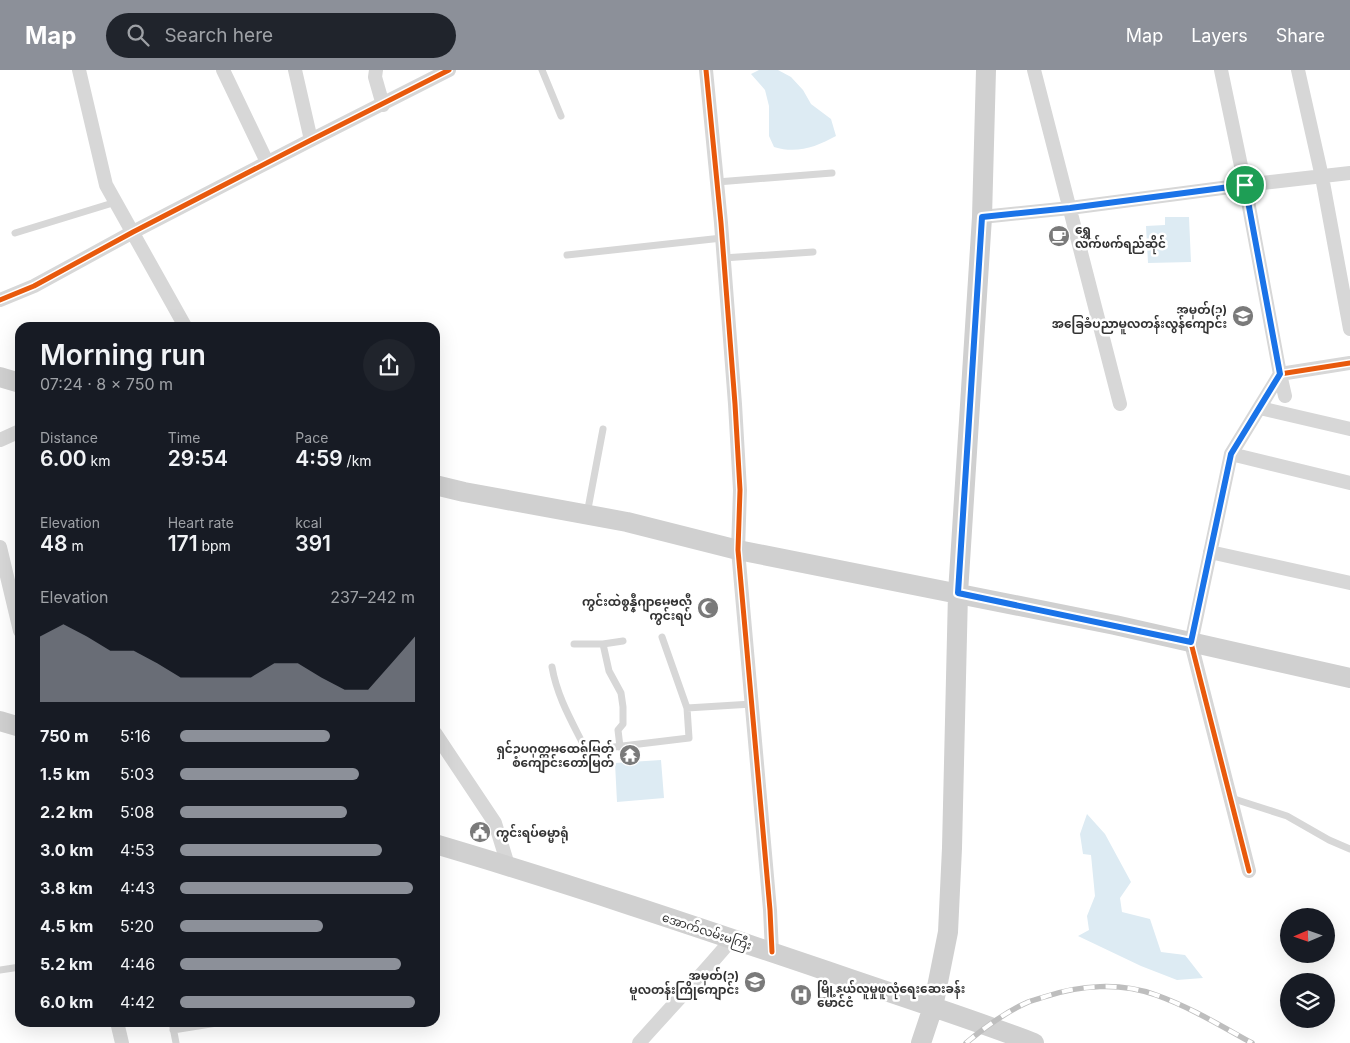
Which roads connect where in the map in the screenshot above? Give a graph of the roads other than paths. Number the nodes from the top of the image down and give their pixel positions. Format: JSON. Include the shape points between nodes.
{"nodes":[{"id":1,"x":79,"y":70,"type":"edge"},
{"id":2,"x":223,"y":70,"type":"edge"},
{"id":3,"x":294,"y":70,"type":"edge"},
{"id":4,"x":376,"y":70,"type":"edge"},
{"id":5,"x":450,"y":70,"type":"edge"},
{"id":6,"x":542,"y":70,"type":"edge"},
{"id":7,"x":706,"y":70,"type":"edge"},
{"id":8,"x":986,"y":70,"type":"edge"},
{"id":9,"x":1034,"y":70,"type":"edge"},
{"id":10,"x":1221,"y":70,"type":"edge"},
{"id":11,"x":1298,"y":70,"type":"edge"},
{"id":12,"x":383,"y":104,"type":"junction"},
{"id":13,"x":561,"y":116,"type":"dead end"},
{"id":14,"x":311,"y":140,"type":"junction"},
{"id":15,"x":268,"y":162,"type":"junction"},
{"id":16,"x":832,"y":173,"type":"dead end"},
{"id":17,"x":1350,"y":173,"type":"edge"},
{"id":18,"x":1322,"y":177,"type":"junction"},
{"id":19,"x":717,"y":182,"type":"junction"},
{"id":20,"x":1245,"y":185,"type":"junction"},
{"id":21,"x":116,"y":202,"type":"junction"},
{"id":22,"x":1070,"y":208,"type":"junction"},
{"id":23,"x":982,"y":217,"type":"junction"},
{"id":24,"x":133,"y":232,"type":"junction"},
{"id":25,"x":15,"y":234,"type":"dead end"},
{"id":26,"x":722,"y":238,"type":"junction"},
{"id":27,"x":813,"y":252,"type":"dead end"},
{"id":28,"x":567,"y":255,"type":"dead end"},
{"id":29,"x":723,"y":258,"type":"junction"},
{"id":30,"x":0,"y":300,"type":"edge"},
{"id":31,"x":183,"y":322,"type":"edge"},
{"id":32,"x":1350,"y":329,"type":"edge"},
{"id":33,"x":1350,"y":363,"type":"edge"},
{"id":34,"x":1280,"y":374,"type":"junction"},
{"id":35,"x":0,"y":377,"type":"edge"},
{"id":36,"x":15,"y":381,"type":"edge"},
{"id":37,"x":1285,"y":396,"type":"dead end"},
{"id":38,"x":1120,"y":404,"type":"dead end"},
{"id":39,"x":1260,"y":408,"type":"junction"},
{"id":40,"x":602,"y":429,"type":"dead end"},
{"id":41,"x":1350,"y":429,"type":"edge"},
{"id":42,"x":15,"y":433,"type":"edge"},
{"id":43,"x":0,"y":440,"type":"edge"},
{"id":44,"x":1231,"y":454,"type":"junction"},
{"id":45,"x":1350,"y":483,"type":"edge"},
{"id":46,"x":440,"y":486,"type":"edge"},
{"id":47,"x":587,"y":514,"type":"junction"},
{"id":48,"x":0,"y":547,"type":"edge"},
{"id":49,"x":738,"y":550,"type":"junction"},
{"id":50,"x":1210,"y":552,"type":"junction"},
{"id":51,"x":1350,"y":583,"type":"edge"},
{"id":52,"x":958,"y":593,"type":"junction"},
{"id":53,"x":15,"y":611,"type":"edge"},
{"id":54,"x":662,"y":637,"type":"dead end"},
{"id":55,"x":623,"y":641,"type":"dead end"},
{"id":56,"x":1191,"y":642,"type":"junction"},
{"id":57,"x":574,"y":644,"type":"dead end"},
{"id":58,"x":603,"y":644,"type":"junction"},
{"id":59,"x":552,"y":667,"type":"dead end"},
{"id":60,"x":1350,"y":678,"type":"edge"},
{"id":61,"x":752,"y":704,"type":"junction"},
{"id":62,"x":687,"y":708,"type":"junction"},
{"id":63,"x":0,"y":721,"type":"edge"},
{"id":64,"x":15,"y":726,"type":"edge"},
{"id":65,"x":440,"y":740,"type":"edge"},
{"id":66,"x":620,"y":747,"type":"junction"},
{"id":67,"x":1231,"y":798,"type":"junction"},
{"id":68,"x":440,"y":846,"type":"edge"},
{"id":69,"x":1350,"y":849,"type":"edge"},
{"id":70,"x":508,"y":866,"type":"junction"},
{"id":71,"x":1249,"y":871,"type":"dead end"},
{"id":72,"x":732,"y":939,"type":"junction"},
{"id":73,"x":772,"y":952,"type":"junction"},
{"id":74,"x":15,"y":968,"type":"edge"},
{"id":75,"x":0,"y":970,"type":"edge"},
{"id":76,"x":933,"y":1007,"type":"junction"},
{"id":77,"x":118,"y":1027,"type":"edge"},
{"id":78,"x":173,"y":1027,"type":"edge"},
{"id":79,"x":122,"y":1043,"type":"edge"},
{"id":80,"x":176,"y":1043,"type":"edge"},
{"id":81,"x":639,"y":1043,"type":"edge"},
{"id":82,"x":921,"y":1043,"type":"edge"},
{"id":83,"x":1034,"y":1043,"type":"edge"}],
"edges":[{"from":1,"to":21,"type":"street","via":[[106,185]]},
{"from":2,"to":15,"type":"street"},
{"from":3,"to":14,"type":"street"},
{"from":4,"to":12,"type":"street"},
{"from":5,"to":12,"type":"street"},
{"from":6,"to":13,"type":"lane"},
{"from":7,"to":19,"type":"street"},
{"from":8,"to":23,"type":"main road"},
{"from":9,"to":22,"type":"street"},
{"from":10,"to":20,"type":"street"},
{"from":11,"to":18,"type":"street"},
{"from":12,"to":14,"type":"street"},
{"from":14,"to":15,"type":"street"},
{"from":15,"to":24,"type":"street"},
{"from":16,"to":19,"type":"lane"},
{"from":17,"to":18,"type":"street"},
{"from":18,"to":20,"type":"street"},
{"from":18,"to":32,"type":"street"},
{"from":19,"to":26,"type":"street"},
{"from":20,"to":22,"type":"street"},
{"from":20,"to":34,"type":"street"},
{"from":21,"to":24,"type":"street"},
{"from":21,"to":25,"type":"lane"},
{"from":22,"to":23,"type":"street"},
{"from":22,"to":38,"type":"street"},
{"from":23,"to":52,"type":"main road"},
{"from":24,"to":30,"type":"street","via":[[34,286]]},
{"from":24,"to":31,"type":"street"},
{"from":26,"to":28,"type":"lane"},
{"from":26,"to":29,"type":"street"},
{"from":27,"to":29,"type":"lane"},
{"from":29,"to":49,"type":"street","via":[[740,490]]},
{"from":33,"to":34,"type":"street"},
{"from":34,"to":37,"type":"street"},
{"from":34,"to":39,"type":"street"},
{"from":35,"to":36,"type":"main road"},
{"from":39,"to":41,"type":"street"},
{"from":39,"to":44,"type":"street"},
{"from":40,"to":47,"type":"lane"},
{"from":42,"to":43,"type":"street"},
{"from":44,"to":45,"type":"street"},
{"from":44,"to":50,"type":"street"},
{"from":46,"to":47,"type":"main road"},
{"from":47,"to":49,"type":"main road"},
{"from":48,"to":53,"type":"street"},
{"from":49,"to":52,"type":"main road"},
{"from":49,"to":61,"type":"street"},
{"from":50,"to":51,"type":"street"},
{"from":50,"to":56,"type":"street"},
{"from":52,"to":56,"type":"main road"},
{"from":52,"to":76,"type":"main road","via":[[948,932]]},
{"from":54,"to":62,"type":"lane"},
{"from":55,"to":58,"type":"lane"},
{"from":56,"to":60,"type":"main road"},
{"from":56,"to":67,"type":"street"},
{"from":57,"to":58,"type":"lane"},
{"from":58,"to":66,"type":"lane","via":[[609,671],[621,692],[623,724],[618,730]]},
{"from":59,"to":66,"type":"lane","via":[[564,708],[584,746]]},
{"from":61,"to":62,"type":"lane"},
{"from":61,"to":73,"type":"street"},
{"from":62,"to":66,"type":"lane","via":[[689,738]]},
{"from":63,"to":64,"type":"main road"},
{"from":65,"to":70,"type":"street","via":[[495,822]]},
{"from":67,"to":69,"type":"lane","via":[[1287,816]]},
{"from":67,"to":71,"type":"street"},
{"from":68,"to":70,"type":"main road","name":"အောက်လမ်းမကြီး"},
{"from":70,"to":72,"type":"main road","name":"အောက်လမ်းမကြီး"},
{"from":72,"to":73,"type":"main road","name":"အောက်လမ်းမကြီး"},
{"from":72,"to":81,"type":"street"},
{"from":73,"to":76,"type":"main road","name":"အောက်လမ်းမကြီး"},
{"from":74,"to":75,"type":"lane"},
{"from":76,"to":82,"type":"main road"},
{"from":76,"to":83,"type":"main road","name":"အောက်လမ်းမကြီး"},
{"from":77,"to":79,"type":"street"},
{"from":78,"to":80,"type":"lane"}]}
